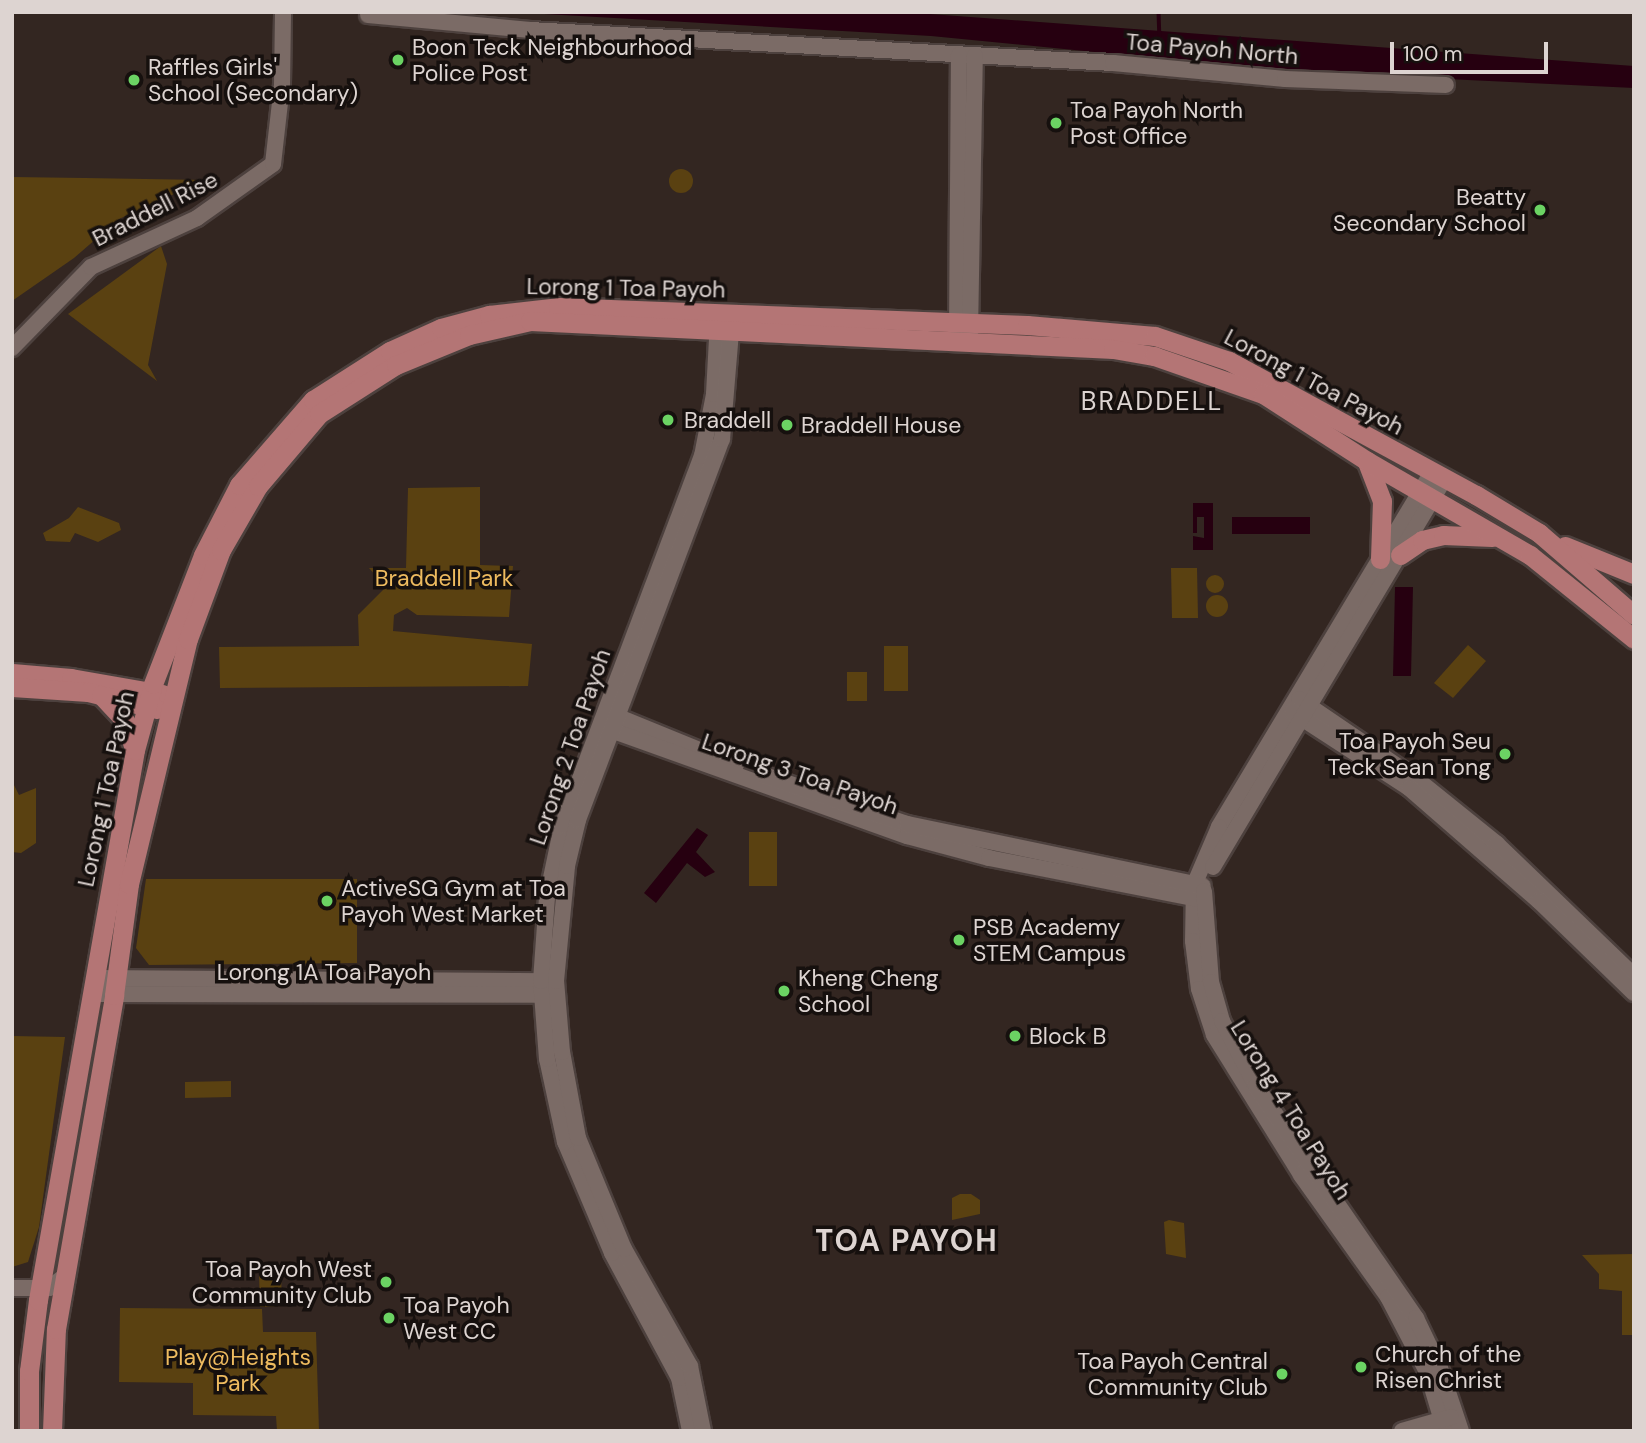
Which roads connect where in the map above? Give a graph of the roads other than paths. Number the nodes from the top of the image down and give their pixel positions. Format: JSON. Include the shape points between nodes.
{"nodes":[{"id":1,"x":274,"y":12,"type":"edge"},
{"id":2,"x":283,"y":12,"type":"edge"},
{"id":3,"x":368,"y":15,"type":"dead end"},
{"id":4,"x":967,"y":56,"type":"junction"},
{"id":5,"x":1446,"y":85,"type":"dead end"},
{"id":6,"x":725,"y":323,"type":"junction"},
{"id":7,"x":963,"y":323,"type":"junction"},
{"id":8,"x":12,"y":334,"type":"edge"},
{"id":9,"x":963,"y":343,"type":"junction"},
{"id":10,"x":12,"y":348,"type":"edge"},
{"id":11,"x":393,"y":358,"type":"junction"},
{"id":12,"x":1367,"y":461,"type":"junction"},
{"id":13,"x":1439,"y":475,"type":"junction"},
{"id":14,"x":1427,"y":495,"type":"junction"},
{"id":15,"x":1539,"y":533,"type":"junction"},
{"id":16,"x":1500,"y":538,"type":"junction"},
{"id":17,"x":1400,"y":555,"type":"junction"},
{"id":18,"x":1380,"y":559,"type":"junction"},
{"id":19,"x":1634,"y":574,"type":"edge"},
{"id":20,"x":1631,"y":622,"type":"edge"},
{"id":21,"x":162,"y":662,"type":"junction"},
{"id":22,"x":12,"y":673,"type":"edge"},
{"id":23,"x":12,"y":687,"type":"edge"},
{"id":24,"x":99,"y":688,"type":"junction"},
{"id":25,"x":148,"y":698,"type":"junction"},
{"id":26,"x":170,"y":704,"type":"junction"},
{"id":27,"x":1299,"y":708,"type":"junction"},
{"id":28,"x":609,"y":722,"type":"junction"},
{"id":29,"x":135,"y":750,"type":"junction"},
{"id":30,"x":1491,"y":851,"type":"junction"},
{"id":31,"x":1199,"y":892,"type":"junction"},
{"id":32,"x":1634,"y":976,"type":"edge"},
{"id":33,"x":94,"y":986,"type":"junction"},
{"id":34,"x":115,"y":987,"type":"junction"},
{"id":35,"x":548,"y":988,"type":"junction"},
{"id":36,"x":1634,"y":993,"type":"edge"},
{"id":37,"x":66,"y":1275,"type":"junction"},
{"id":38,"x":30,"y":1285,"type":"edge"},
{"id":39,"x":33,"y":1328,"type":"junction"},
{"id":40,"x":56,"y":1329,"type":"junction"},
{"id":41,"x":1453,"y":1426,"type":"edge"},
{"id":42,"x":29,"y":1431,"type":"edge"},
{"id":43,"x":52,"y":1431,"type":"edge"},
{"id":44,"x":690,"y":1431,"type":"edge"},
{"id":45,"x":703,"y":1431,"type":"edge"},
{"id":46,"x":1402,"y":1431,"type":"edge"}],
"edges":[{"from":1,"to":8,"type":"street","name":"Braddell Rise","via":[[267,157],[188,214],[85,259],[67,272]]},
{"from":2,"to":10,"type":"street","name":"Braddell Rise","via":[[274,164],[197,218],[91,267]]},
{"from":3,"to":4,"type":"street","name":"Toa Payoh North","via":[[530,30]]},
{"from":4,"to":5,"type":"street","name":"Toa Payoh North","via":[[1285,79]]},
{"from":4,"to":7,"type":"street"},
{"from":6,"to":7,"type":"main road","name":"Lorong 1 Toa Payoh"},
{"from":6,"to":9,"type":"main road","name":"Lorong 1 Toa Payoh"},
{"from":6,"to":11,"type":"main road","name":"Lorong 1 Toa Payoh","via":[[526,309],[441,328]]},
{"from":6,"to":28,"type":"street","name":"Lorong 2 Toa Payoh","via":[[722,439]]},
{"from":7,"to":9,"type":"street"},
{"from":7,"to":13,"type":"main road","name":"Lorong 1 Toa Payoh","via":[[1116,331],[1192,347],[1264,379]]},
{"from":9,"to":12,"type":"main road","name":"Lorong 1 Toa Payoh","via":[[1113,349],[1167,359],[1263,394]]},
{"from":11,"to":21,"type":"main road","name":"Lorong 1 Toa Payoh","via":[[313,400],[239,485],[203,555]]},
{"from":11,"to":26,"type":"main road","name":"Lorong 1 Toa Payoh","via":[[319,414],[258,486],[210,575]]},
{"from":12,"to":14,"type":"main road","name":"Lorong 1 Toa Payoh"},
{"from":12,"to":18,"type":"main road","via":[[1382,501]]},
{"from":13,"to":14,"type":"street","name":"Lorong 4 Toa Payoh"},
{"from":13,"to":15,"type":"main road","name":"Lorong 1 Toa Payoh"},
{"from":14,"to":16,"type":"main road","name":"Lorong 1 Toa Payoh"},
{"from":14,"to":17,"type":"street","name":"Lorong 4 Toa Payoh"},
{"from":14,"to":18,"type":"street","name":"Lorong 4 Toa Payoh"},
{"from":15,"to":19,"type":"main road"},
{"from":15,"to":20,"type":"main road","name":"Lorong 1 Toa Payoh"},
{"from":16,"to":17,"type":"main road","via":[[1443,535],[1422,540]]},
{"from":16,"to":20,"type":"main road","name":"Lorong 1 Toa Payoh"},
{"from":17,"to":27,"type":"street","name":"Lorong 4 Toa Payoh"},
{"from":18,"to":27,"type":"street","name":"Lorong 4 Toa Payoh"},
{"from":21,"to":24,"type":"main road"},
{"from":21,"to":25,"type":"main road","name":"Lorong 1 Toa Payoh"},
{"from":22,"to":24,"type":"main road"},
{"from":23,"to":24,"type":"main road"},
{"from":24,"to":25,"type":"main road"},
{"from":24,"to":29,"type":"main road","via":[[125,721]]},
{"from":25,"to":26,"type":"main road"},
{"from":25,"to":29,"type":"main road","name":"Lorong 1 Toa Payoh"},
{"from":26,"to":34,"type":"main road","name":"Lorong 1 Toa Payoh","via":[[129,884]]},
{"from":27,"to":30,"type":"street"},
{"from":27,"to":31,"type":"street","name":"Lorong 4 Toa Payoh","via":[[1231,806]]},
{"from":28,"to":31,"type":"street","name":"Lorong 3 Toa Payoh","via":[[823,808],[991,850]]},
{"from":28,"to":35,"type":"street","name":"Lorong 2 Toa Payoh","via":[[571,849]]},
{"from":29,"to":33,"type":"main road","name":"Lorong 1 Toa Payoh"},
{"from":30,"to":32,"type":"street"},
{"from":30,"to":36,"type":"street"},
{"from":31,"to":41,"type":"street","name":"Lorong 4 Toa Payoh","via":[[1196,972],[1214,1034],[1301,1175],[1388,1297]]},
{"from":33,"to":34,"type":"street","name":"Lorong 1A Toa Payoh"},
{"from":33,"to":38,"type":"main road","name":"Lorong 1 Toa Payoh"},
{"from":34,"to":35,"type":"street","name":"Lorong 1A Toa Payoh"},
{"from":34,"to":37,"type":"main road","name":"Lorong 1 Toa Payoh"},
{"from":35,"to":44,"type":"street","name":"Lorong 2 Toa Payoh","via":[[547,1059],[565,1142],[612,1253],[679,1378]]},
{"from":35,"to":45,"type":"street","name":"Lorong 2 Toa Payoh","via":[[587,1165],[624,1249],[690,1366]]},
{"from":37,"to":38,"type":"street","via":[[55,1285]]},
{"from":37,"to":40,"type":"main road","name":"Lorong 1 Toa Payoh"},
{"from":38,"to":39,"type":"main road","name":"Lorong 1 Toa Payoh"},
{"from":39,"to":40,"type":"main road","via":[[44,1323]]},
{"from":39,"to":42,"type":"main road","name":"Lorong 1 Toa Payoh"},
{"from":40,"to":43,"type":"main road","name":"Lorong 1 Toa Payoh"},
{"from":41,"to":46,"type":"street"}]}
